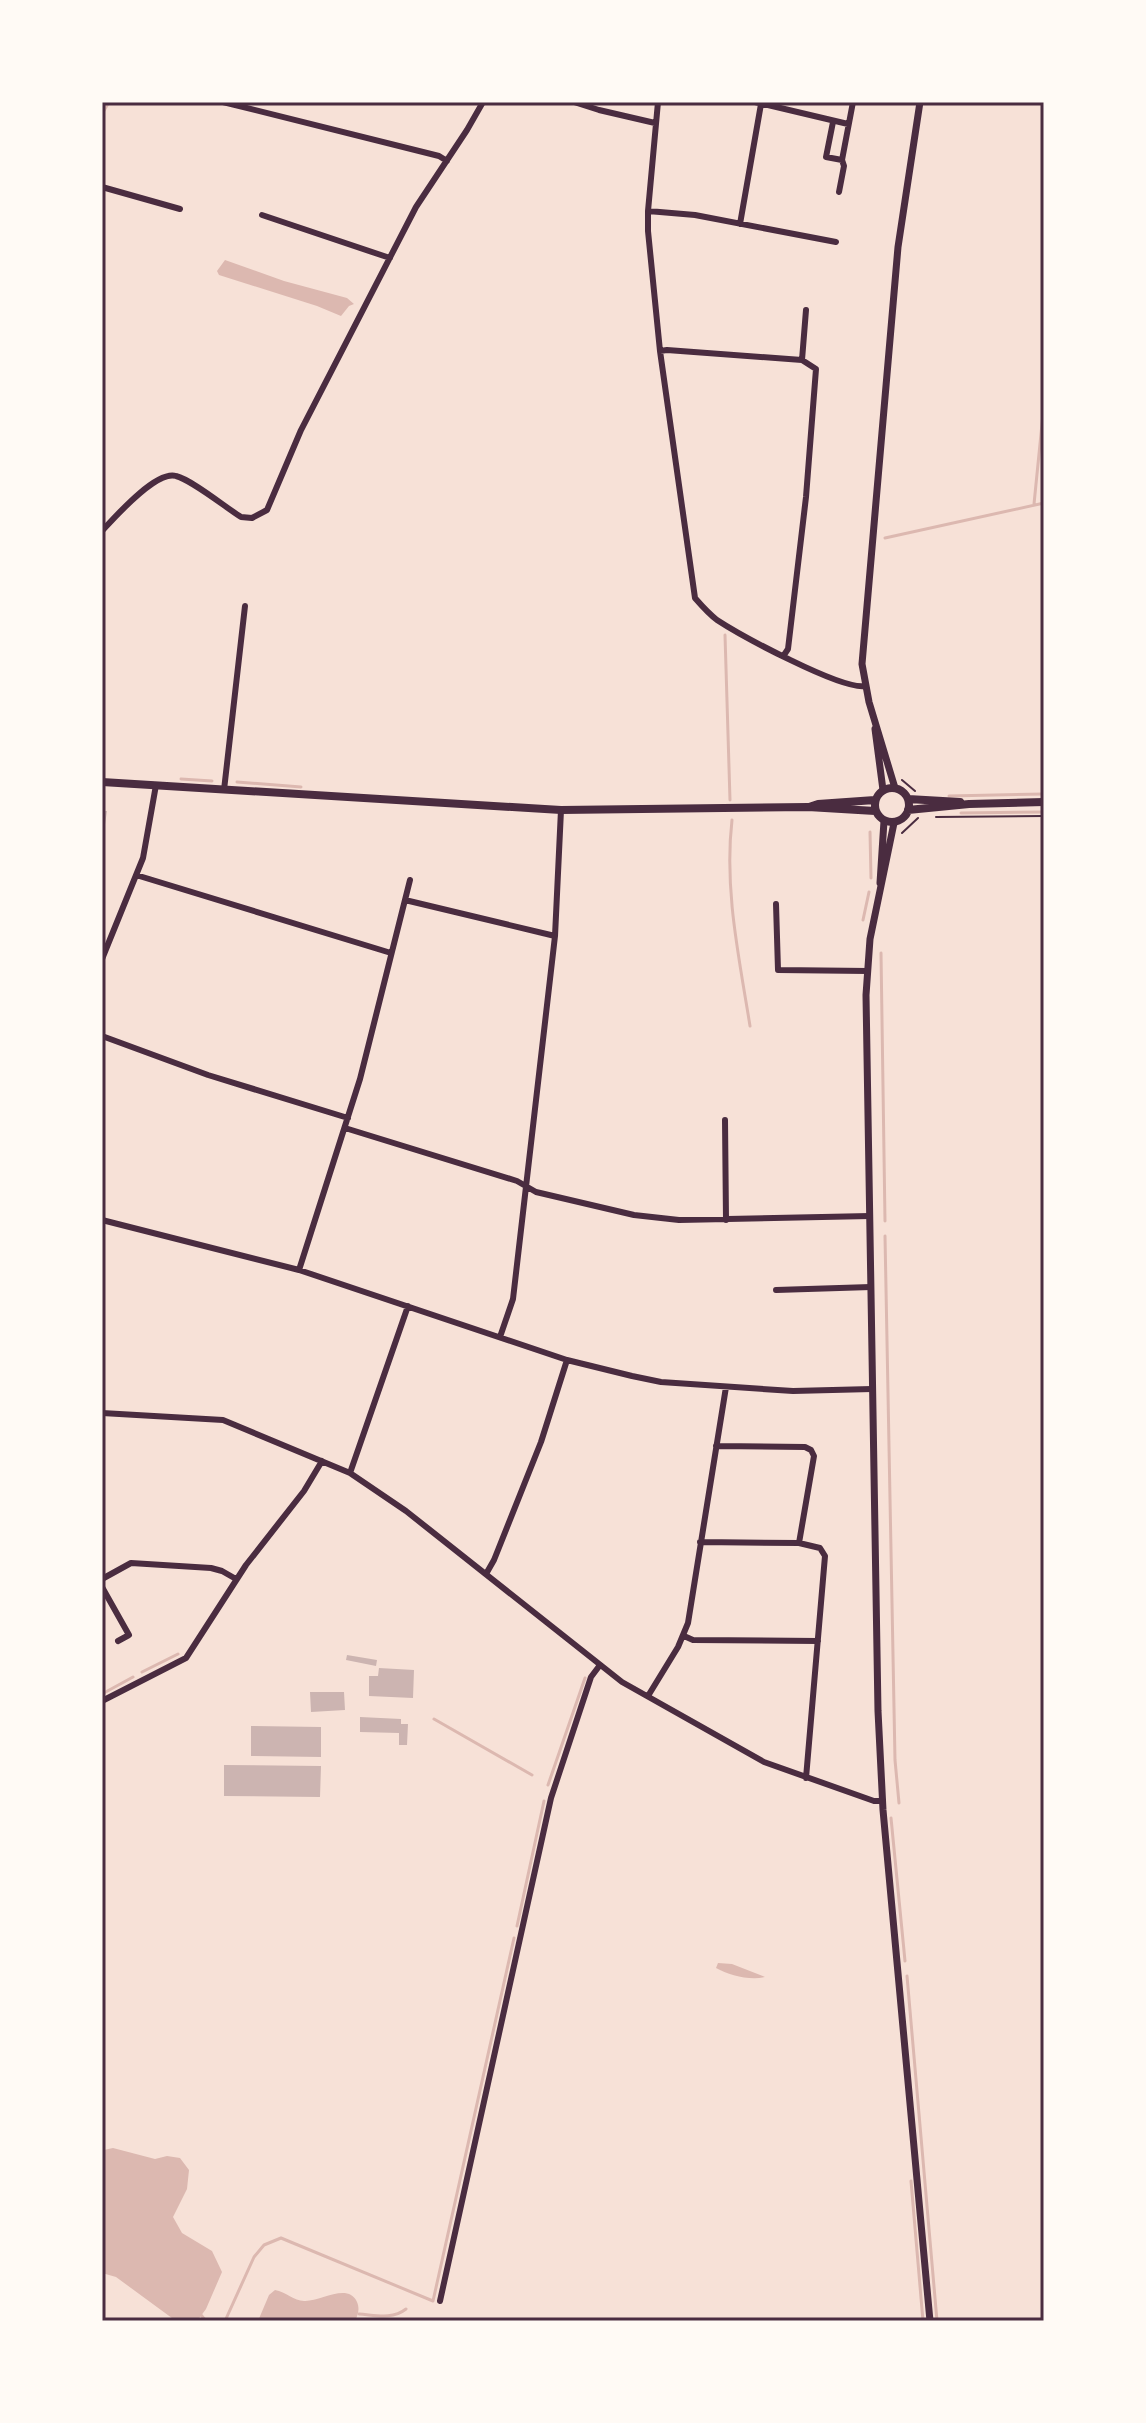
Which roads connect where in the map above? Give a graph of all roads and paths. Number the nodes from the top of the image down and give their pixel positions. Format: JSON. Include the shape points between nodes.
{"nodes":[{"id":1,"x":223,"y":102,"type":"edge"},
{"id":2,"x":483,"y":102,"type":"edge"},
{"id":3,"x":574,"y":102,"type":"edge"},
{"id":4,"x":658,"y":102,"type":"edge"},
{"id":5,"x":853,"y":102,"type":"edge"},
{"id":6,"x":920,"y":102,"type":"edge"},
{"id":7,"x":758,"y":103,"type":"edge"},
{"id":8,"x":833,"y":122,"type":"junction"},
{"id":9,"x":655,"y":123,"type":"junction"},
{"id":10,"x":848,"y":124,"type":"junction"},
{"id":11,"x":842,"y":160,"type":"junction"},
{"id":12,"x":447,"y":161,"type":"junction"},
{"id":13,"x":102,"y":187,"type":"edge"},
{"id":14,"x":839,"y":192,"type":"dead end"},
{"id":15,"x":180,"y":209,"type":"dead end"},
{"id":16,"x":648,"y":211,"type":"junction"},
{"id":17,"x":262,"y":215,"type":"dead end"},
{"id":18,"x":740,"y":224,"type":"junction"},
{"id":19,"x":836,"y":242,"type":"dead end"},
{"id":20,"x":390,"y":258,"type":"junction"},
{"id":21,"x":806,"y":310,"type":"dead end"},
{"id":22,"x":660,"y":351,"type":"junction"},
{"id":23,"x":802,"y":360,"type":"junction"},
{"id":24,"x":102,"y":531,"type":"edge"},
{"id":25,"x":245,"y":606,"type":"dead end"},
{"id":26,"x":784,"y":655,"type":"junction"},
{"id":27,"x":865,"y":686,"type":"junction"},
{"id":28,"x":875,"y":723,"type":"junction"},
{"id":29,"x":900,"y":777,"type":"dead end"},
{"id":30,"x":102,"y":782,"type":"edge"},
{"id":31,"x":156,"y":785,"type":"junction"},
{"id":32,"x":895,"y":788,"type":"junction"},
{"id":33,"x":224,"y":790,"type":"junction"},
{"id":34,"x":883,"y":790,"type":"junction"},
{"id":35,"x":925,"y":794,"type":"dead end"},
{"id":36,"x":908,"y":799,"type":"junction"},
{"id":37,"x":875,"y":800,"type":"junction"},
{"id":38,"x":1044,"y":802,"type":"edge"},
{"id":39,"x":969,"y":804,"type":"junction"},
{"id":40,"x":808,"y":807,"type":"junction"},
{"id":41,"x":561,"y":810,"type":"junction"},
{"id":42,"x":908,"y":810,"type":"junction"},
{"id":43,"x":875,"y":811,"type":"junction"},
{"id":44,"x":1044,"y":816,"type":"edge"},
{"id":45,"x":925,"y":817,"type":"dead end"},
{"id":46,"x":935,"y":817,"type":"dead end"},
{"id":47,"x":884,"y":821,"type":"junction"},
{"id":48,"x":894,"y":823,"type":"junction"},
{"id":49,"x":899,"y":839,"type":"dead end"},
{"id":50,"x":136,"y":875,"type":"junction"},
{"id":51,"x":410,"y":880,"type":"dead end"},
{"id":52,"x":880,"y":886,"type":"junction"},
{"id":53,"x":405,"y":900,"type":"junction"},
{"id":54,"x":776,"y":904,"type":"dead end"},
{"id":55,"x":555,"y":936,"type":"junction"},
{"id":56,"x":391,"y":953,"type":"junction"},
{"id":57,"x":102,"y":959,"type":"edge"},
{"id":58,"x":868,"y":971,"type":"junction"},
{"id":59,"x":102,"y":1036,"type":"edge"},
{"id":60,"x":348,"y":1118,"type":"junction"},
{"id":61,"x":725,"y":1120,"type":"dead end"},
{"id":62,"x":345,"y":1128,"type":"junction"},
{"id":63,"x":526,"y":1187,"type":"junction"},
{"id":64,"x":870,"y":1216,"type":"junction"},
{"id":65,"x":102,"y":1220,"type":"edge"},
{"id":66,"x":726,"y":1220,"type":"junction"},
{"id":67,"x":299,"y":1270,"type":"junction"},
{"id":68,"x":871,"y":1287,"type":"junction"},
{"id":69,"x":776,"y":1290,"type":"dead end"},
{"id":70,"x":408,"y":1306,"type":"junction"},
{"id":71,"x":500,"y":1337,"type":"junction"},
{"id":72,"x":567,"y":1360,"type":"junction"},
{"id":73,"x":726,"y":1387,"type":"junction"},
{"id":74,"x":872,"y":1389,"type":"junction"},
{"id":75,"x":102,"y":1413,"type":"edge"},
{"id":76,"x":716,"y":1446,"type":"junction"},
{"id":77,"x":322,"y":1461,"type":"junction"},
{"id":78,"x":350,"y":1473,"type":"junction"},
{"id":79,"x":700,"y":1542,"type":"junction"},
{"id":80,"x":799,"y":1543,"type":"junction"},
{"id":81,"x":486,"y":1574,"type":"junction"},
{"id":82,"x":102,"y":1579,"type":"edge"},
{"id":83,"x":236,"y":1579,"type":"junction"},
{"id":84,"x":102,"y":1587,"type":"edge"},
{"id":85,"x":684,"y":1636,"type":"junction"},
{"id":86,"x":118,"y":1641,"type":"dead end"},
{"id":87,"x":818,"y":1641,"type":"junction"},
{"id":88,"x":600,"y":1665,"type":"junction"},
{"id":89,"x":648,"y":1696,"type":"junction"},
{"id":90,"x":102,"y":1701,"type":"edge"},
{"id":91,"x":806,"y":1778,"type":"junction"},
{"id":92,"x":883,"y":1801,"type":"junction"},
{"id":93,"x":440,"y":2301,"type":"dead end"},
{"id":94,"x":930,"y":2321,"type":"edge"}],
"edges":[{"from":1,"to":12,"type":"street"},
{"from":2,"to":12,"type":"street"},
{"from":3,"to":9,"type":"street"},
{"from":4,"to":9,"type":"street"},
{"from":5,"to":10,"type":"street"},
{"from":6,"to":27,"type":"street","via":[[898,247],[863,646]]},
{"from":7,"to":8,"type":"street"},
{"from":7,"to":18,"type":"street"},
{"from":8,"to":10,"type":"street"},
{"from":8,"to":11,"type":"street","via":[[826,157]]},
{"from":9,"to":16,"type":"street"},
{"from":10,"to":11,"type":"street"},
{"from":11,"to":14,"type":"street"},
{"from":12,"to":20,"type":"street"},
{"from":13,"to":15,"type":"street"},
{"from":16,"to":18,"type":"street"},
{"from":16,"to":22,"type":"street"},
{"from":17,"to":20,"type":"street"},
{"from":18,"to":19,"type":"street"},
{"from":20,"to":24,"type":"street","via":[[301,430],[267,510],[241,517],[177,476],[165,476]]},
{"from":21,"to":23,"type":"street"},
{"from":22,"to":23,"type":"street"},
{"from":22,"to":26,"type":"street","via":[[695,598],[719,621]]},
{"from":23,"to":26,"type":"street","via":[[817,375]]},
{"from":25,"to":33,"type":"street"},
{"from":26,"to":27,"type":"street","via":[[840,683]]},
{"from":27,"to":28,"type":"street"},
{"from":28,"to":32,"type":"street"},
{"from":28,"to":34,"type":"street"},
{"from":29,"to":35,"type":"path"},
{"from":30,"to":31,"type":"main road"},
{"from":31,"to":33,"type":"main road"},
{"from":31,"to":50,"type":"street"},
{"from":32,"to":34,"type":"main road"},
{"from":32,"to":36,"type":"main road"},
{"from":33,"to":41,"type":"main road"},
{"from":34,"to":37,"type":"main road"},
{"from":36,"to":39,"type":"main road"},
{"from":36,"to":42,"type":"main road"},
{"from":37,"to":40,"type":"main road"},
{"from":37,"to":43,"type":"main road"},
{"from":38,"to":39,"type":"main road"},
{"from":39,"to":42,"type":"main road"},
{"from":40,"to":41,"type":"main road"},
{"from":40,"to":43,"type":"main road"},
{"from":41,"to":55,"type":"street"},
{"from":42,"to":48,"type":"main road"},
{"from":43,"to":47,"type":"main road"},
{"from":44,"to":46,"type":"path"},
{"from":45,"to":49,"type":"path","via":[[916,819]]},
{"from":47,"to":48,"type":"main road"},
{"from":47,"to":52,"type":"street"},
{"from":48,"to":52,"type":"street"},
{"from":50,"to":56,"type":"street"},
{"from":50,"to":57,"type":"street"},
{"from":51,"to":53,"type":"street"},
{"from":52,"to":58,"type":"street"},
{"from":53,"to":55,"type":"street"},
{"from":53,"to":56,"type":"street"},
{"from":54,"to":58,"type":"street","via":[[778,970]]},
{"from":55,"to":63,"type":"street"},
{"from":56,"to":60,"type":"street"},
{"from":58,"to":64,"type":"street"},
{"from":59,"to":60,"type":"street"},
{"from":60,"to":62,"type":"street"},
{"from":61,"to":66,"type":"street"},
{"from":62,"to":63,"type":"street"},
{"from":62,"to":67,"type":"street"},
{"from":63,"to":66,"type":"street","via":[[634,1215]]},
{"from":63,"to":71,"type":"street","via":[[513,1299]]},
{"from":64,"to":66,"type":"street"},
{"from":64,"to":68,"type":"street"},
{"from":65,"to":67,"type":"street"},
{"from":67,"to":70,"type":"street"},
{"from":68,"to":69,"type":"street"},
{"from":68,"to":74,"type":"street"},
{"from":70,"to":71,"type":"street"},
{"from":70,"to":78,"type":"street"},
{"from":71,"to":72,"type":"street"},
{"from":72,"to":73,"type":"street","via":[[661,1382]]},
{"from":72,"to":81,"type":"street","via":[[541,1442]]},
{"from":73,"to":74,"type":"street"},
{"from":73,"to":76,"type":"street"},
{"from":74,"to":92,"type":"street"},
{"from":75,"to":77,"type":"street","via":[[223,1420]]},
{"from":76,"to":79,"type":"street"},
{"from":76,"to":80,"type":"street","via":[[811,1450]]},
{"from":77,"to":78,"type":"street"},
{"from":77,"to":83,"type":"street"},
{"from":78,"to":81,"type":"street"},
{"from":79,"to":80,"type":"street"},
{"from":79,"to":85,"type":"street"},
{"from":80,"to":87,"type":"street","via":[[820,1548],[825,1556]]},
{"from":81,"to":88,"type":"street"},
{"from":82,"to":83,"type":"street","via":[[131,1563],[211,1568]]},
{"from":83,"to":90,"type":"street","via":[[186,1658]]},
{"from":84,"to":86,"type":"street","via":[[129,1635]]},
{"from":85,"to":87,"type":"street"},
{"from":85,"to":89,"type":"street"},
{"from":87,"to":91,"type":"street"},
{"from":88,"to":89,"type":"street"},
{"from":88,"to":93,"type":"street","via":[[591,1677],[553,1793]]},
{"from":89,"to":91,"type":"street","via":[[764,1762]]},
{"from":91,"to":92,"type":"street"},
{"from":92,"to":94,"type":"street"}]}
